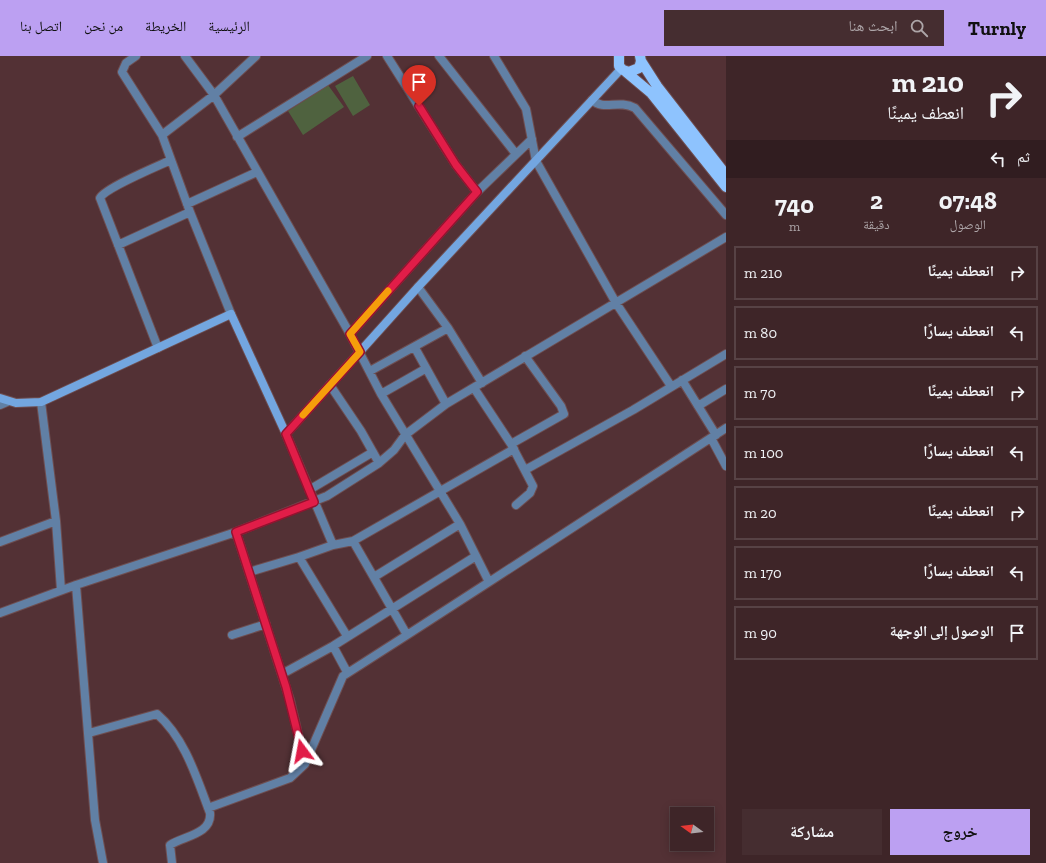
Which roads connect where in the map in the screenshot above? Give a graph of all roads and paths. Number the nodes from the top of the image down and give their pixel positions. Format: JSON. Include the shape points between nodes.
{"nodes":[{"id":1,"x":136,"y":56,"type":"edge"},
{"id":2,"x":185,"y":56,"type":"edge"},
{"id":3,"x":367,"y":56,"type":"edge"},
{"id":4,"x":387,"y":56,"type":"edge"},
{"id":5,"x":439,"y":56,"type":"edge"},
{"id":6,"x":494,"y":56,"type":"edge"},
{"id":7,"x":254,"y":57,"type":"edge"},
{"id":8,"x":618,"y":57,"type":"edge"},
{"id":9,"x":641,"y":58,"type":"edge"},
{"id":10,"x":623,"y":70,"type":"junction"},
{"id":11,"x":214,"y":95,"type":"junction"},
{"id":12,"x":592,"y":100,"type":"junction"},
{"id":13,"x":162,"y":135,"type":"junction"},
{"id":14,"x":237,"y":137,"type":"junction"},
{"id":15,"x":532,"y":139,"type":"junction"},
{"id":16,"x":516,"y":154,"type":"junction"},
{"id":17,"x":171,"y":160,"type":"junction"},
{"id":18,"x":536,"y":161,"type":"junction"},
{"id":19,"x":257,"y":172,"type":"junction"},
{"id":20,"x":726,"y":175,"type":"edge"},
{"id":21,"x":726,"y":187,"type":"edge"},
{"id":22,"x":477,"y":192,"type":"junction"},
{"id":23,"x":189,"y":208,"type":"junction"},
{"id":24,"x":726,"y":215,"type":"edge"},
{"id":25,"x":726,"y":237,"type":"edge"},
{"id":26,"x":118,"y":245,"type":"junction"},
{"id":27,"x":418,"y":287,"type":"junction"},
{"id":28,"x":616,"y":303,"type":"junction"},
{"id":29,"x":232,"y":314,"type":"junction"},
{"id":30,"x":448,"y":328,"type":"junction"},
{"id":31,"x":350,"y":334,"type":"junction"},
{"id":32,"x":158,"y":348,"type":"junction"},
{"id":33,"x":415,"y":348,"type":"junction"},
{"id":34,"x":360,"y":352,"type":"junction"},
{"id":35,"x":726,"y":354,"type":"edge"},
{"id":36,"x":525,"y":356,"type":"junction"},
{"id":37,"x":425,"y":369,"type":"junction"},
{"id":38,"x":370,"y":371,"type":"junction"},
{"id":39,"x":682,"y":380,"type":"junction"},
{"id":40,"x":482,"y":383,"type":"junction"},
{"id":41,"x":330,"y":385,"type":"junction"},
{"id":42,"x":671,"y":386,"type":"junction"},
{"id":43,"x":474,"y":388,"type":"junction"},
{"id":44,"x":726,"y":389,"type":"edge"},
{"id":45,"x":381,"y":394,"type":"junction"},
{"id":46,"x":2,"y":402,"type":"edge"},
{"id":47,"x":41,"y":402,"type":"junction"},
{"id":48,"x":446,"y":404,"type":"junction"},
{"id":49,"x":698,"y":406,"type":"junction"},
{"id":50,"x":726,"y":428,"type":"edge"},
{"id":51,"x":286,"y":434,"type":"junction"},
{"id":52,"x":405,"y":435,"type":"junction"},
{"id":53,"x":714,"y":436,"type":"junction"},
{"id":54,"x":512,"y":447,"type":"junction"},
{"id":55,"x":373,"y":452,"type":"junction"},
{"id":56,"x":379,"y":463,"type":"junction"},
{"id":57,"x":726,"y":466,"type":"edge"},
{"id":58,"x":525,"y":470,"type":"junction"},
{"id":59,"x":309,"y":490,"type":"junction"},
{"id":60,"x":441,"y":491,"type":"junction"},
{"id":61,"x":314,"y":502,"type":"junction"},
{"id":62,"x":516,"y":505,"type":"dead end"},
{"id":63,"x":56,"y":520,"type":"junction"},
{"id":64,"x":460,"y":524,"type":"junction"},
{"id":65,"x":236,"y":532,"type":"junction"},
{"id":66,"x":353,"y":541,"type":"junction"},
{"id":67,"x":0,"y":542,"type":"edge"},
{"id":68,"x":333,"y":545,"type":"junction"},
{"id":69,"x":476,"y":556,"type":"junction"},
{"id":70,"x":299,"y":557,"type":"junction"},
{"id":71,"x":249,"y":572,"type":"junction"},
{"id":72,"x":374,"y":577,"type":"junction"},
{"id":73,"x":489,"y":582,"type":"junction"},
{"id":74,"x":76,"y":585,"type":"junction"},
{"id":75,"x":61,"y":590,"type":"junction"},
{"id":76,"x":392,"y":608,"type":"junction"},
{"id":77,"x":0,"y":613,"type":"edge"},
{"id":78,"x":266,"y":624,"type":"junction"},
{"id":79,"x":232,"y":635,"type":"dead end"},
{"id":80,"x":407,"y":635,"type":"junction"},
{"id":81,"x":347,"y":636,"type":"junction"},
{"id":82,"x":333,"y":646,"type":"junction"},
{"id":83,"x":347,"y":672,"type":"junction"},
{"id":84,"x":282,"y":674,"type":"junction"},
{"id":85,"x":89,"y":733,"type":"junction"},
{"id":86,"x":305,"y":764,"type":"junction"},
{"id":87,"x":208,"y":808,"type":"junction"},
{"id":88,"x":103,"y":863,"type":"edge"},
{"id":89,"x":172,"y":863,"type":"edge"}],
"edges":[{"from":1,"to":13,"type":"street","via":[[126,63],[122,72]]},
{"from":2,"to":11,"type":"street"},
{"from":3,"to":14,"type":"street"},
{"from":4,"to":22,"type":"street","via":[[456,165]]},
{"from":5,"to":16,"type":"street"},
{"from":6,"to":15,"type":"street","via":[[526,109]]},
{"from":7,"to":11,"type":"street"},
{"from":8,"to":10,"type":"main road"},
{"from":9,"to":10,"type":"main road","via":[[636,70]]},
{"from":9,"to":20,"type":"main road","via":[[657,86]]},
{"from":10,"to":12,"type":"street"},
{"from":10,"to":21,"type":"main road","via":[[651,93]]},
{"from":11,"to":13,"type":"street"},
{"from":11,"to":14,"type":"street"},
{"from":12,"to":18,"type":"street"},
{"from":12,"to":24,"type":"street","via":[[600,105],[624,104],[635,108]]},
{"from":13,"to":17,"type":"street"},
{"from":14,"to":19,"type":"street"},
{"from":15,"to":16,"type":"street"},
{"from":15,"to":18,"type":"street"},
{"from":16,"to":22,"type":"street"},
{"from":17,"to":23,"type":"street"},
{"from":17,"to":26,"type":"street","via":[[115,186],[102,195],[101,202]]},
{"from":18,"to":27,"type":"street"},
{"from":18,"to":28,"type":"street"},
{"from":19,"to":23,"type":"street"},
{"from":19,"to":31,"type":"street"},
{"from":22,"to":31,"type":"street"},
{"from":23,"to":26,"type":"street"},
{"from":23,"to":29,"type":"street"},
{"from":25,"to":28,"type":"street"},
{"from":26,"to":32,"type":"street"},
{"from":27,"to":30,"type":"street"},
{"from":27,"to":34,"type":"street"},
{"from":28,"to":36,"type":"street"},
{"from":28,"to":42,"type":"street"},
{"from":29,"to":32,"type":"street"},
{"from":29,"to":51,"type":"street"},
{"from":30,"to":33,"type":"street"},
{"from":30,"to":40,"type":"street"},
{"from":31,"to":34,"type":"street"},
{"from":32,"to":47,"type":"street"},
{"from":33,"to":37,"type":"street"},
{"from":33,"to":38,"type":"street"},
{"from":34,"to":38,"type":"street"},
{"from":34,"to":41,"type":"street"},
{"from":35,"to":39,"type":"street"},
{"from":36,"to":40,"type":"street"},
{"from":36,"to":54,"type":"street","via":[[562,406],[564,414]]},
{"from":37,"to":45,"type":"street"},
{"from":37,"to":48,"type":"street"},
{"from":38,"to":45,"type":"street"},
{"from":39,"to":42,"type":"street"},
{"from":39,"to":49,"type":"street"},
{"from":40,"to":43,"type":"street"},
{"from":41,"to":51,"type":"street"},
{"from":41,"to":55,"type":"street"},
{"from":42,"to":58,"type":"street"},
{"from":43,"to":48,"type":"street"},
{"from":43,"to":54,"type":"street"},
{"from":44,"to":49,"type":"street"},
{"from":45,"to":52,"type":"street"},
{"from":46,"to":47,"type":"street"},
{"from":47,"to":63,"type":"street"},
{"from":48,"to":52,"type":"street"},
{"from":49,"to":53,"type":"street"},
{"from":50,"to":53,"type":"street"},
{"from":51,"to":59,"type":"street"},
{"from":52,"to":56,"type":"street","via":[[394,450]]},
{"from":52,"to":60,"type":"street"},
{"from":53,"to":57,"type":"street"},
{"from":53,"to":73,"type":"street"},
{"from":54,"to":58,"type":"street"},
{"from":54,"to":60,"type":"street"},
{"from":55,"to":56,"type":"street"},
{"from":55,"to":59,"type":"street"},
{"from":56,"to":61,"type":"street","via":[[333,493]]},
{"from":58,"to":62,"type":"street","via":[[533,488]]},
{"from":59,"to":61,"type":"street"},
{"from":60,"to":64,"type":"street"},
{"from":60,"to":66,"type":"street"},
{"from":61,"to":65,"type":"street"},
{"from":61,"to":68,"type":"street"},
{"from":63,"to":67,"type":"street"},
{"from":63,"to":75,"type":"street"},
{"from":64,"to":69,"type":"street"},
{"from":64,"to":72,"type":"street"},
{"from":65,"to":71,"type":"street"},
{"from":65,"to":74,"type":"street"},
{"from":66,"to":68,"type":"street"},
{"from":66,"to":72,"type":"street"},
{"from":68,"to":70,"type":"street"},
{"from":69,"to":73,"type":"street"},
{"from":69,"to":76,"type":"street"},
{"from":70,"to":71,"type":"street"},
{"from":70,"to":81,"type":"street"},
{"from":71,"to":78,"type":"street"},
{"from":72,"to":76,"type":"street"},
{"from":73,"to":80,"type":"street"},
{"from":74,"to":75,"type":"street"},
{"from":74,"to":85,"type":"street"},
{"from":75,"to":77,"type":"street"},
{"from":76,"to":80,"type":"street"},
{"from":76,"to":81,"type":"street"},
{"from":78,"to":79,"type":"street"},
{"from":78,"to":84,"type":"street"},
{"from":80,"to":83,"type":"street"},
{"from":81,"to":82,"type":"street"},
{"from":82,"to":83,"type":"street"},
{"from":82,"to":84,"type":"street"},
{"from":83,"to":86,"type":"street","via":[[340,682]]},
{"from":84,"to":86,"type":"street"},
{"from":85,"to":87,"type":"street","via":[[157,714],[179,740]]},
{"from":85,"to":88,"type":"street","via":[[96,832]]},
{"from":86,"to":87,"type":"street","via":[[290,778]]},
{"from":87,"to":89,"type":"street","via":[[210,819],[205,828],[170,845]]}]}
